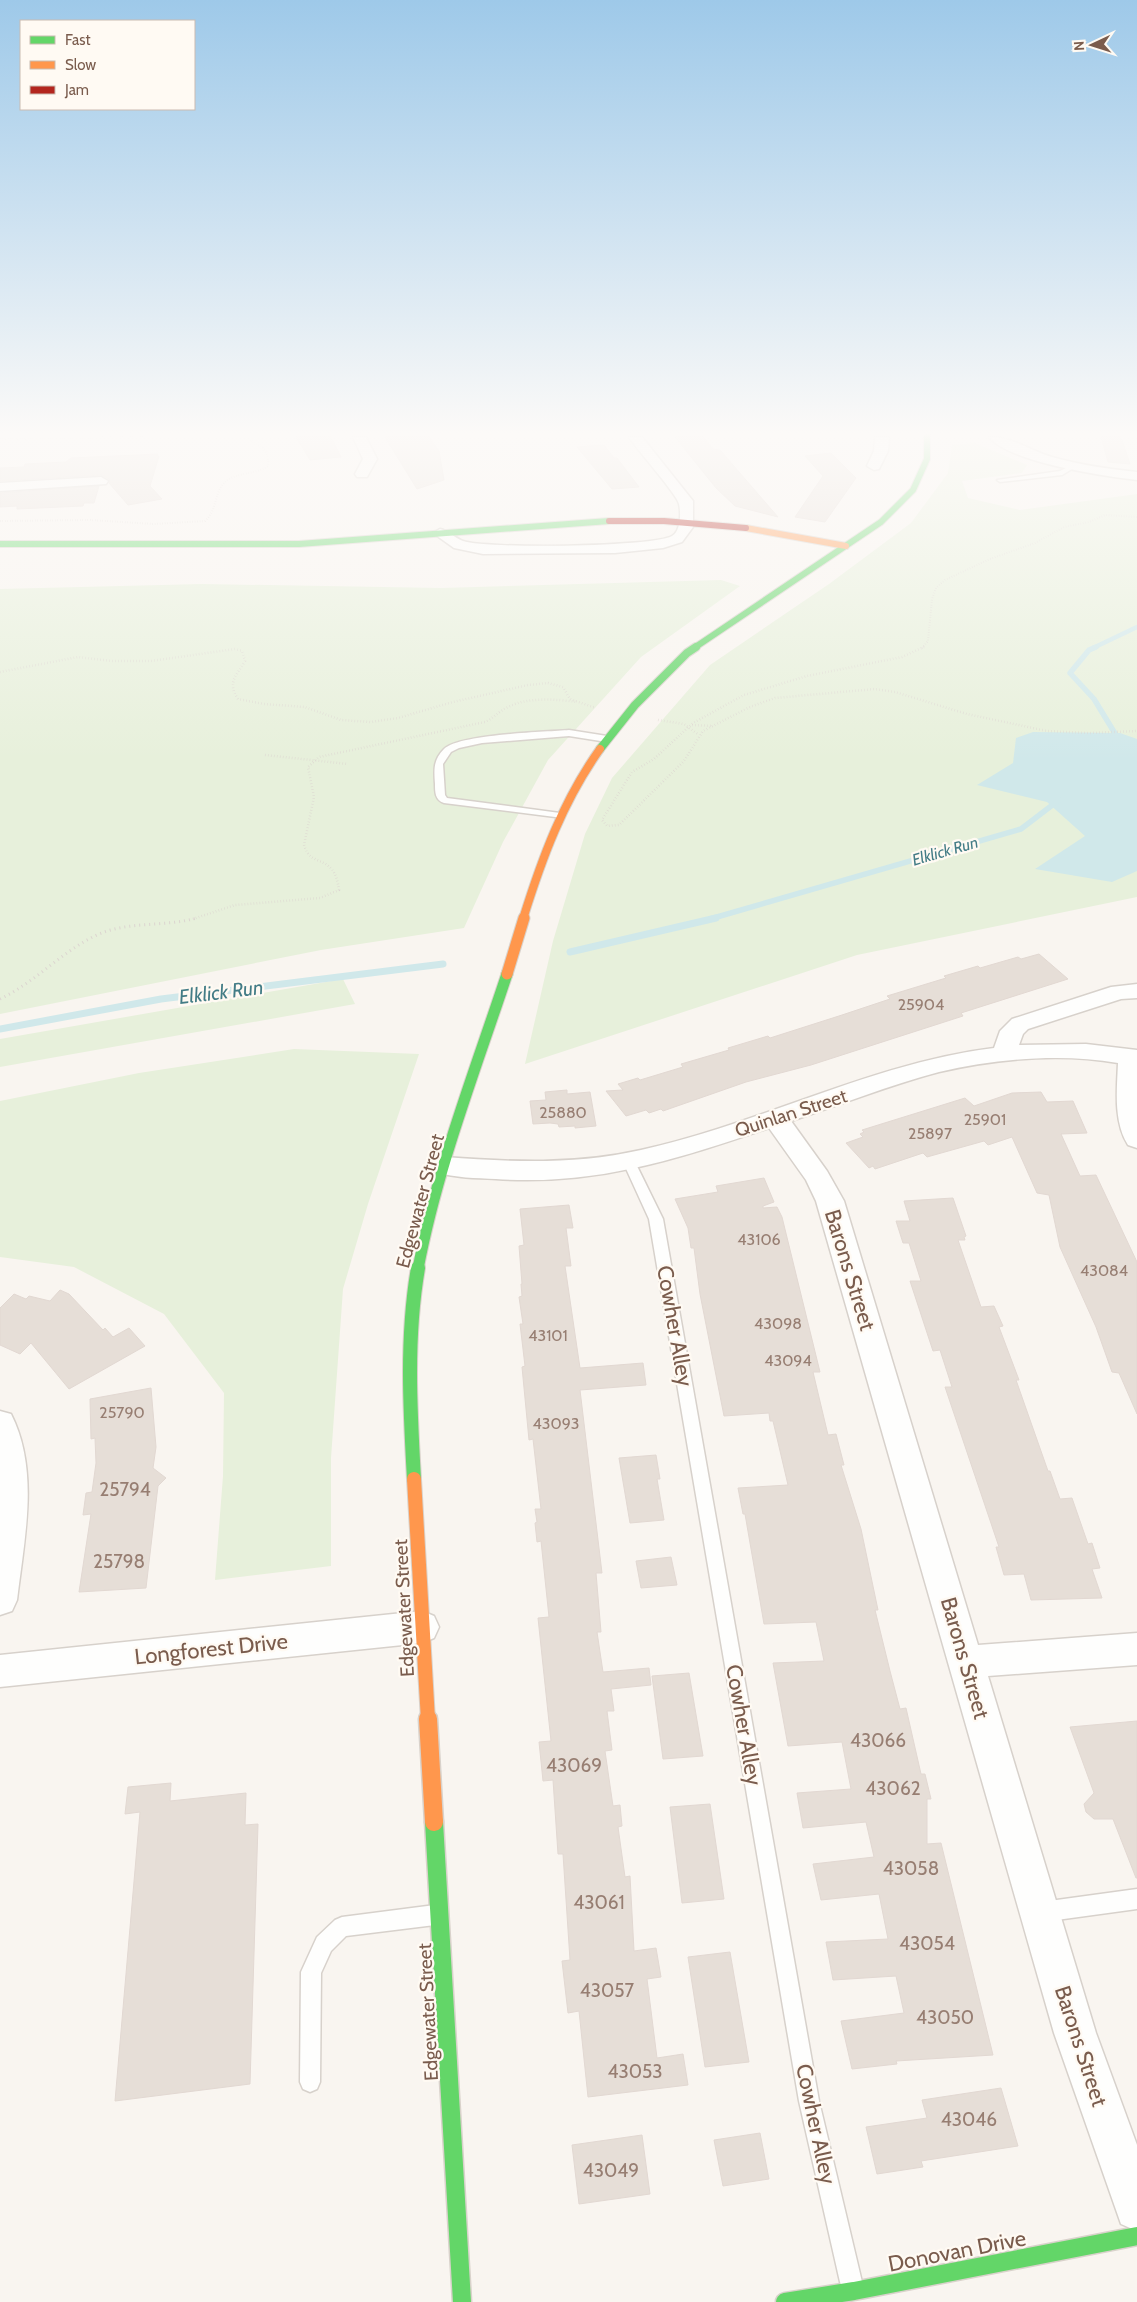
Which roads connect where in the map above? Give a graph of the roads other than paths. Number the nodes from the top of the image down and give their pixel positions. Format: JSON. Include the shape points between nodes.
{"nodes":[{"id":1,"x":117,"y":544,"type":"edge"},
{"id":2,"x":282,"y":544,"type":"edge"},
{"id":3,"x":458,"y":544,"type":"edge"},
{"id":4,"x":663,"y":544,"type":"edge"},
{"id":5,"x":838,"y":544,"type":"edge"},
{"id":6,"x":846,"y":546,"type":"joint"},
{"id":7,"x":607,"y":739,"type":"junction"},
{"id":8,"x":560,"y":816,"type":"junction"},
{"id":9,"x":1137,"y":991,"type":"edge"},
{"id":10,"x":1004,"y":1053,"type":"junction"},
{"id":11,"x":1134,"y":1057,"type":"edge"},
{"id":12,"x":775,"y":1118,"type":"junction"},
{"id":13,"x":1137,"y":1139,"type":"edge"},
{"id":14,"x":629,"y":1162,"type":"junction"},
{"id":15,"x":445,"y":1166,"type":"junction"},
{"id":16,"x":0,"y":1422,"type":"edge"},
{"id":17,"x":0,"y":1600,"type":"edge"},
{"id":18,"x":422,"y":1627,"type":"junction"},
{"id":19,"x":1137,"y":1650,"type":"edge"},
{"id":20,"x":966,"y":1662,"type":"junction"},
{"id":21,"x":0,"y":1671,"type":"edge"},
{"id":22,"x":1137,"y":1899,"type":"edge"},
{"id":23,"x":1039,"y":1912,"type":"junction"},
{"id":24,"x":440,"y":1914,"type":"junction"},
{"id":25,"x":310,"y":2082,"type":"dead end"},
{"id":26,"x":1137,"y":2208,"type":"edge"},
{"id":27,"x":1137,"y":2236,"type":"edge"},
{"id":28,"x":854,"y":2292,"type":"junction"},
{"id":29,"x":462,"y":2302,"type":"edge"},
{"id":30,"x":785,"y":2302,"type":"edge"}],
"edges":[{"from":1,"to":2,"type":"street"},
{"from":3,"to":4,"type":"street","via":[[484,549]]},
{"from":5,"to":6,"type":"street"},
{"from":6,"to":7,"type":"street","name":"Edgewater Street","via":[[687,653],[635,705]]},
{"from":7,"to":8,"type":"street","name":"Edgewater Street","via":[[588,764]]},
{"from":7,"to":8,"type":"lane","via":[[569,733],[482,740],[448,750],[438,764],[440,795],[444,800]]},
{"from":8,"to":15,"type":"street","name":"Edgewater Street"},
{"from":9,"to":10,"type":"street","via":[[1118,992],[1020,1024],[1012,1031]]},
{"from":10,"to":11,"type":"street","name":"Quinlan Street","via":[[1086,1052]]},
{"from":10,"to":12,"type":"street","name":"Quinlan Street","via":[[933,1066]]},
{"from":11,"to":13,"type":"street","via":[[1129,1100]]},
{"from":12,"to":14,"type":"street","name":"Quinlan Street"},
{"from":12,"to":20,"type":"street","name":"Barons Street","via":[[818,1177],[830,1200]]},
{"from":14,"to":15,"type":"street","name":"Quinlan Street","via":[[560,1171]]},
{"from":14,"to":28,"type":"lane","name":"Cowher Alley","via":[[656,1219],[809,2101]]},
{"from":15,"to":18,"type":"street","name":"Edgewater Street","via":[[421,1254],[411,1331],[409,1400]]},
{"from":16,"to":17,"type":"street","via":[[5,1431],[13,1472]]},
{"from":18,"to":21,"type":"street","name":"Longforest Drive"},
{"from":18,"to":24,"type":"street","name":"Edgewater Street"},
{"from":19,"to":20,"type":"street"},
{"from":20,"to":23,"type":"street","name":"Barons Street"},
{"from":22,"to":23,"type":"lane"},
{"from":23,"to":26,"type":"street","name":"Barons Street","via":[[1075,2033]]},
{"from":24,"to":25,"type":"lane","via":[[342,1928],[324,1944],[311,1972]]},
{"from":24,"to":29,"type":"street","name":"Edgewater Street"},
{"from":27,"to":28,"type":"street","name":"Donovan Drive"},
{"from":28,"to":30,"type":"street","name":"Donovan Drive"}]}
